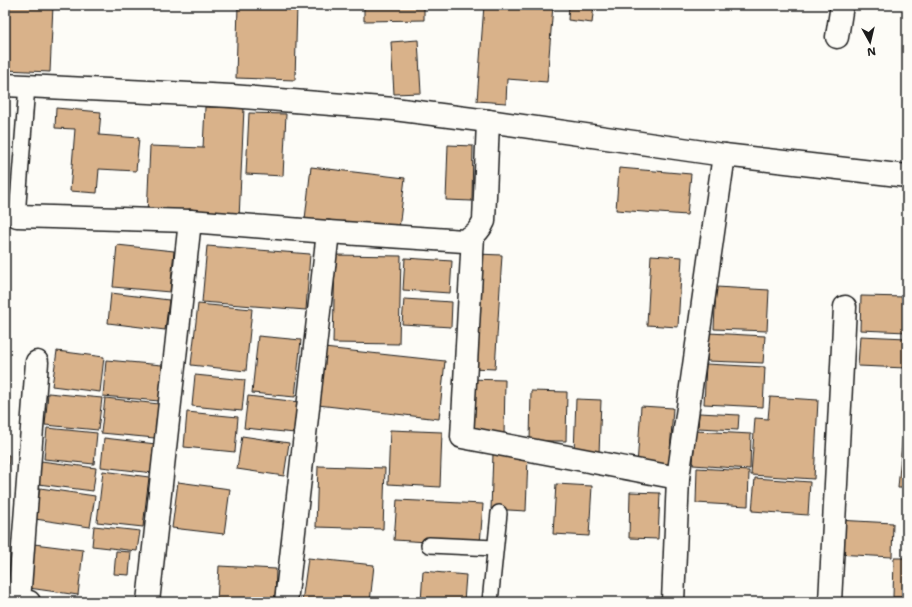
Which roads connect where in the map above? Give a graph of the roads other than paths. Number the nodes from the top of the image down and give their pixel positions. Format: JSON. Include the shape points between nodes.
{"nodes":[{"id":1,"x":842,"y":5,"type":"edge"},
{"id":2,"x":837,"y":37,"type":"dead end"},
{"id":3,"x":5,"y":85,"type":"edge"},
{"id":4,"x":27,"y":86,"type":"junction"},
{"id":5,"x":488,"y":121,"type":"junction"},
{"id":6,"x":724,"y":156,"type":"junction"},
{"id":7,"x":907,"y":176,"type":"edge"},
{"id":8,"x":17,"y":216,"type":"joint"},
{"id":9,"x":190,"y":221,"type":"junction"},
{"id":10,"x":328,"y":232,"type":"junction"},
{"id":11,"x":473,"y":236,"type":"junction"},
{"id":12,"x":846,"y":307,"type":"dead end"},
{"id":13,"x":37,"y":362,"type":"dead end"},
{"id":14,"x":678,"y":478,"type":"junction"},
{"id":15,"x":499,"y":513,"type":"dead end"},
{"id":16,"x":428,"y":546,"type":"dead end"},
{"id":17,"x":495,"y":548,"type":"junction"},
{"id":18,"x":18,"y":601,"type":"edge"},
{"id":19,"x":148,"y":602,"type":"edge"},
{"id":20,"x":286,"y":602,"type":"edge"},
{"id":21,"x":490,"y":602,"type":"edge"},
{"id":22,"x":673,"y":602,"type":"edge"},
{"id":23,"x":830,"y":602,"type":"edge"}],
"edges":[{"from":1,"to":2,"type":"street"},
{"from":3,"to":4,"type":"street"},
{"from":4,"to":5,"type":"street","via":[[232,96],[394,109]]},
{"from":4,"to":8,"type":"lane"},
{"from":5,"to":6,"type":"street"},
{"from":5,"to":11,"type":"street","via":[[484,221],[480,230]]},
{"from":6,"to":7,"type":"street"},
{"from":6,"to":14,"type":"street"},
{"from":8,"to":9,"type":"street"},
{"from":9,"to":10,"type":"street"},
{"from":9,"to":19,"type":"street"},
{"from":10,"to":11,"type":"street","via":[[464,241]]},
{"from":10,"to":20,"type":"street"},
{"from":11,"to":14,"type":"street","via":[[462,437]]},
{"from":12,"to":23,"type":"street"},
{"from":13,"to":18,"type":"street"},
{"from":14,"to":22,"type":"street"},
{"from":15,"to":17,"type":"lane"},
{"from":16,"to":17,"type":"lane"},
{"from":17,"to":21,"type":"lane"}]}
